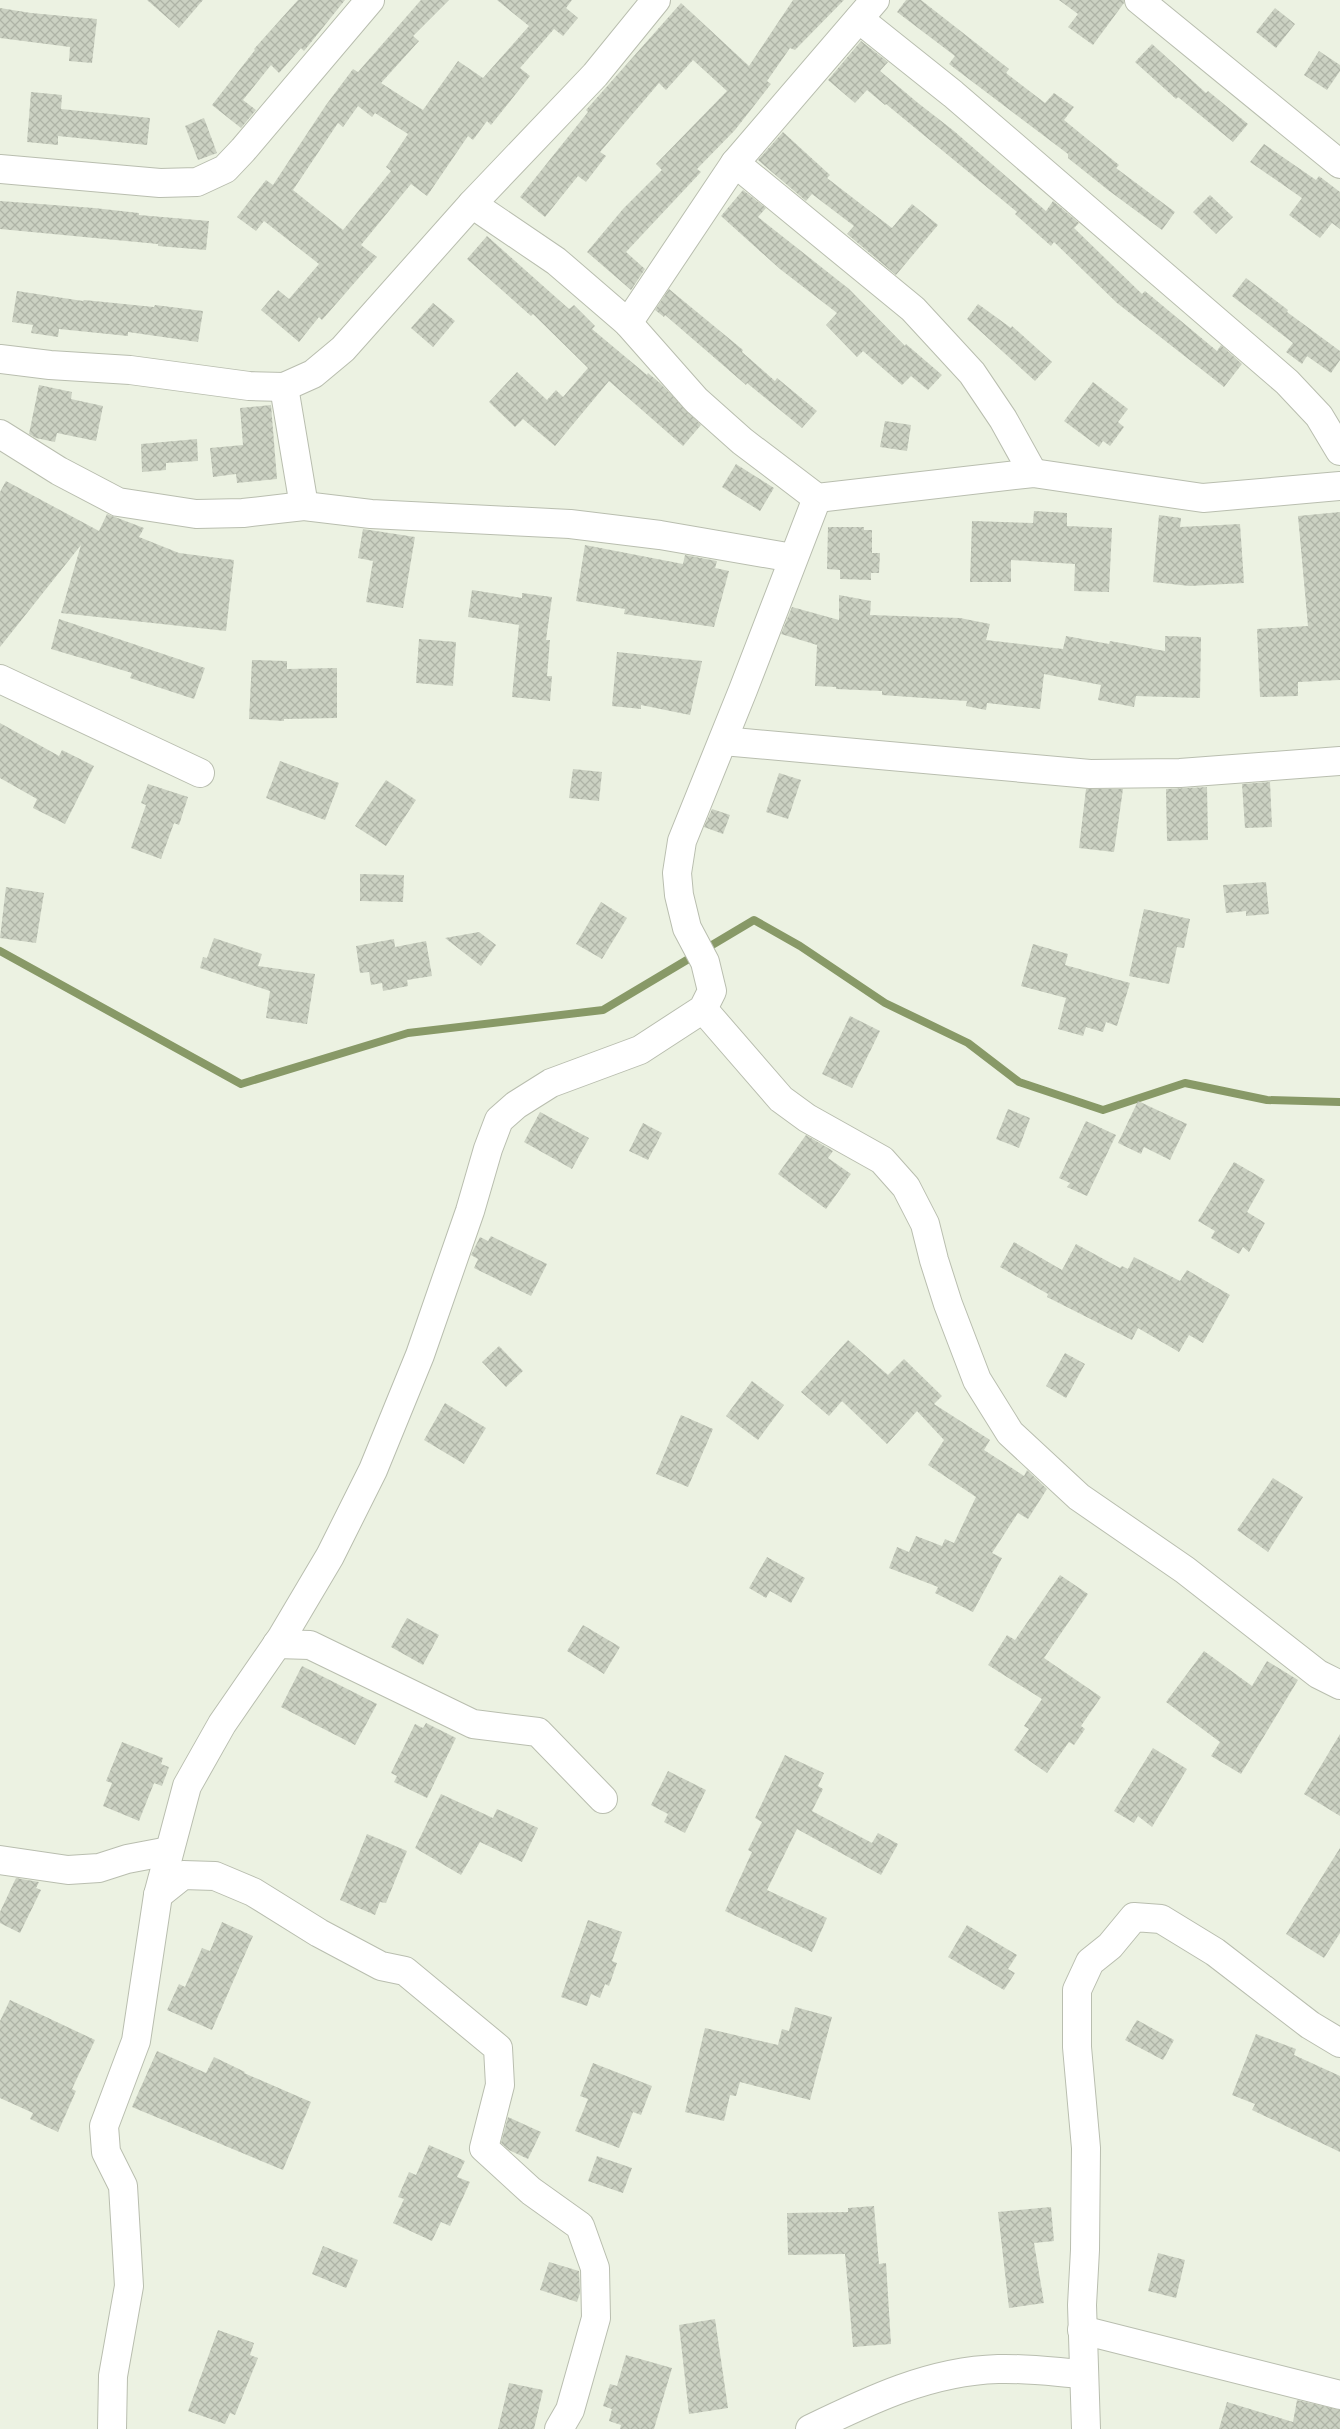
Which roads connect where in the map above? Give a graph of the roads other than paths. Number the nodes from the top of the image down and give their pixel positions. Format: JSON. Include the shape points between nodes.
{"nodes":[{"id":1,"x":370,"y":0,"type":"edge"},
{"id":2,"x":656,"y":0,"type":"edge"},
{"id":3,"x":1139,"y":0,"type":"edge"},
{"id":4,"x":867,"y":9,"type":"edge"},
{"id":5,"x":735,"y":163,"type":"junction"},
{"id":6,"x":1340,"y":164,"type":"edge"},
{"id":7,"x":0,"y":168,"type":"edge"},
{"id":8,"x":472,"y":204,"type":"junction"},
{"id":9,"x":628,"y":323,"type":"junction"},
{"id":10,"x":0,"y":359,"type":"edge"},
{"id":11,"x":284,"y":387,"type":"junction"},
{"id":12,"x":0,"y":434,"type":"edge"},
{"id":13,"x":1340,"y":451,"type":"edge"},
{"id":14,"x":1033,"y":473,"type":"junction"},
{"id":15,"x":1340,"y":486,"type":"edge"},
{"id":16,"x":817,"y":498,"type":"junction"},
{"id":17,"x":304,"y":506,"type":"junction"},
{"id":18,"x":793,"y":558,"type":"junction"},
{"id":19,"x":0,"y":679,"type":"edge"},
{"id":20,"x":723,"y":741,"type":"junction"},
{"id":21,"x":1340,"y":761,"type":"edge"},
{"id":22,"x":200,"y":773,"type":"dead end"},
{"id":23,"x":703,"y":1009,"type":"junction"},
{"id":24,"x":277,"y":1644,"type":"junction"},
{"id":25,"x":1340,"y":1686,"type":"edge"},
{"id":26,"x":603,"y":1799,"type":"dead end"},
{"id":27,"x":169,"y":1851,"type":"junction"},
{"id":28,"x":0,"y":1860,"type":"edge"},
{"id":29,"x":158,"y":1895,"type":"junction"},
{"id":30,"x":1340,"y":2043,"type":"edge"},
{"id":31,"x":1082,"y":2330,"type":"junction"},
{"id":32,"x":1083,"y":2374,"type":"junction"},
{"id":33,"x":1340,"y":2396,"type":"edge"},
{"id":34,"x":112,"y":2429,"type":"edge"},
{"id":35,"x":559,"y":2429,"type":"edge"},
{"id":36,"x":810,"y":2429,"type":"edge"},
{"id":37,"x":1086,"y":2429,"type":"edge"}],
"edges":[{"from":1,"to":7,"type":"street","via":[[225,169],[197,182],[160,183]]},
{"from":2,"to":8,"type":"street","via":[[595,74]]},
{"from":3,"to":6,"type":"street"},
{"from":4,"to":5,"type":"street"},
{"from":4,"to":13,"type":"street","via":[[953,94],[1287,382],[1319,416]]},
{"from":5,"to":9,"type":"street"},
{"from":5,"to":14,"type":"street","via":[[913,309],[972,372]]},
{"from":8,"to":9,"type":"street","via":[[556,261]]},
{"from":8,"to":11,"type":"street","via":[[344,349],[313,374]]},
{"from":9,"to":16,"type":"street","via":[[696,400],[742,441]]},
{"from":10,"to":11,"type":"street"},
{"from":11,"to":17,"type":"street"},
{"from":12,"to":17,"type":"street","via":[[118,502],[196,514]]},
{"from":14,"to":15,"type":"street","via":[[1203,498]]},
{"from":14,"to":16,"type":"street"},
{"from":16,"to":18,"type":"street"},
{"from":17,"to":18,"type":"street","via":[[371,514],[570,524],[660,535]]},
{"from":18,"to":20,"type":"street"},
{"from":19,"to":22,"type":"street"},
{"from":20,"to":21,"type":"street","via":[[1090,774],[1180,773]]},
{"from":20,"to":23,"type":"street","via":[[682,841],[677,872],[687,928],[705,962],[712,991]]},
{"from":23,"to":24,"type":"street","via":[[640,1050],[551,1083],[499,1120],[420,1356],[373,1470],[330,1556]]},
{"from":23,"to":25,"type":"street","via":[[782,1098],[807,1118],[882,1160],[906,1187],[925,1224],[948,1304],[977,1380],[1010,1433],[1079,1497],[1185,1570],[1318,1674]]},
{"from":24,"to":26,"type":"street","via":[[310,1645],[473,1724],[538,1732]]},
{"from":24,"to":27,"type":"street","via":[[204,1754],[188,1786]]},
{"from":27,"to":28,"type":"street","via":[[127,1858],[99,1868],[68,1870]]},
{"from":27,"to":29,"type":"street"},
{"from":29,"to":34,"type":"street","via":[[136,2041],[104,2126],[106,2152],[123,2186],[129,2286],[113,2376]]},
{"from":29,"to":35,"type":"street","via":[[183,1875],[215,1876],[253,1892],[381,1966],[405,1971],[498,2048],[500,2085],[484,2148],[531,2191],[580,2226],[595,2268],[596,2318],[570,2410]]},
{"from":30,"to":31,"type":"street","via":[[1310,2025],[1215,1952],[1161,1919],[1134,1917],[1110,1946],[1090,1962],[1077,1990],[1077,2047],[1086,2148]]},
{"from":31,"to":32,"type":"street"},
{"from":31,"to":33,"type":"street"},
{"from":32,"to":36,"type":"street","via":[[999,2369],[940,2375],[887,2392]]},
{"from":32,"to":37,"type":"street"}]}
